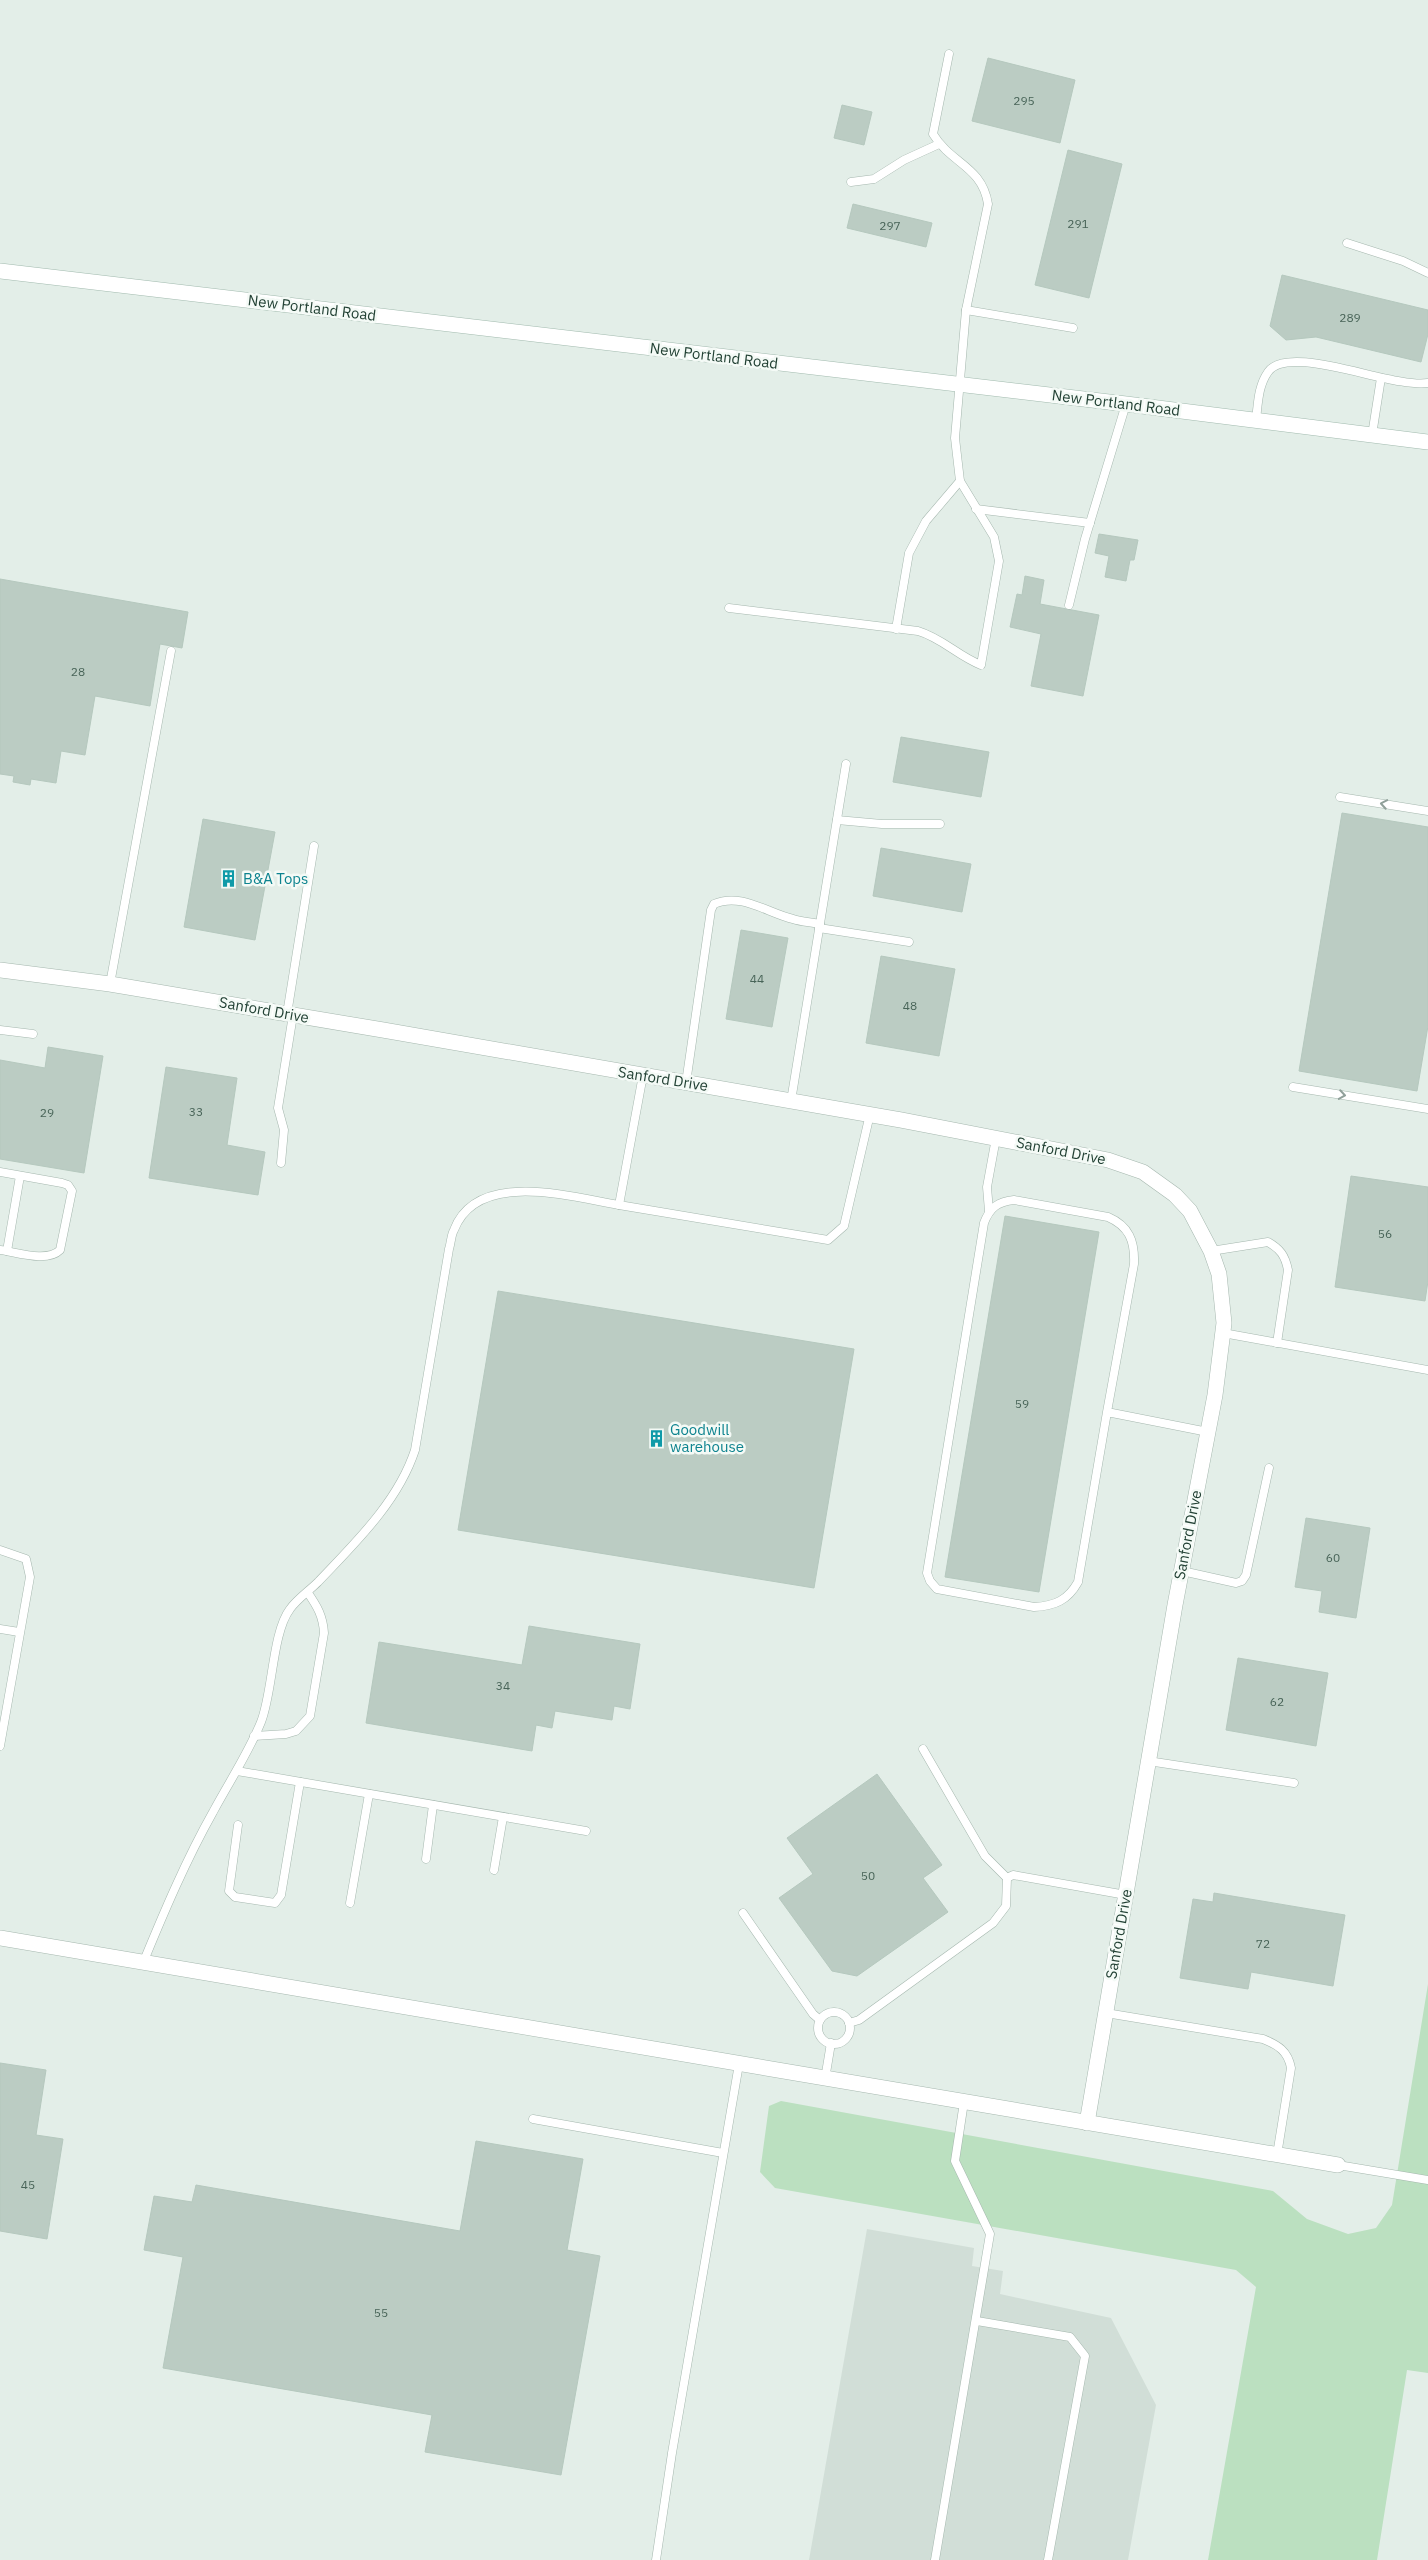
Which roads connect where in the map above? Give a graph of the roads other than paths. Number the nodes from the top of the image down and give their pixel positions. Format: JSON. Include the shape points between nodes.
{"nodes":[{"id":1,"x":949,"y":54,"type":"dead end"},
{"id":2,"x":939,"y":144,"type":"junction"},
{"id":3,"x":851,"y":182,"type":"dead end"},
{"id":4,"x":1347,"y":243,"type":"dead end"},
{"id":5,"x":0,"y":272,"type":"edge"},
{"id":6,"x":1428,"y":273,"type":"edge"},
{"id":7,"x":966,"y":310,"type":"junction"},
{"id":8,"x":1073,"y":328,"type":"dead end"},
{"id":9,"x":1381,"y":378,"type":"junction"},
{"id":10,"x":1428,"y":383,"type":"edge"},
{"id":11,"x":958,"y":385,"type":"junction"},
{"id":12,"x":1126,"y":404,"type":"junction"},
{"id":13,"x":1256,"y":420,"type":"junction"},
{"id":14,"x":1372,"y":435,"type":"junction"},
{"id":15,"x":1428,"y":442,"type":"edge"},
{"id":16,"x":960,"y":481,"type":"junction"},
{"id":17,"x":976,"y":509,"type":"junction"},
{"id":18,"x":1090,"y":523,"type":"junction"},
{"id":19,"x":1069,"y":605,"type":"dead end"},
{"id":20,"x":730,"y":608,"type":"dead end"},
{"id":21,"x":896,"y":629,"type":"junction"},
{"id":22,"x":171,"y":651,"type":"dead end"},
{"id":23,"x":846,"y":764,"type":"dead end"},
{"id":24,"x":1340,"y":797,"type":"dead end"},
{"id":25,"x":1428,"y":812,"type":"edge"},
{"id":26,"x":837,"y":820,"type":"junction"},
{"id":27,"x":940,"y":824,"type":"dead end"},
{"id":28,"x":314,"y":846,"type":"dead end"},
{"id":29,"x":820,"y":926,"type":"junction"},
{"id":30,"x":909,"y":942,"type":"dead end"},
{"id":31,"x":0,"y":970,"type":"edge"},
{"id":32,"x":110,"y":984,"type":"junction"},
{"id":33,"x":290,"y":1014,"type":"junction"},
{"id":34,"x":0,"y":1030,"type":"edge"},
{"id":35,"x":33,"y":1034,"type":"dead end"},
{"id":36,"x":643,"y":1076,"type":"junction"},
{"id":37,"x":686,"y":1083,"type":"junction"},
{"id":38,"x":1294,"y":1087,"type":"dead end"},
{"id":39,"x":791,"y":1101,"type":"junction"},
{"id":40,"x":1428,"y":1109,"type":"edge"},
{"id":41,"x":870,"y":1114,"type":"junction"},
{"id":42,"x":996,"y":1138,"type":"junction"},
{"id":43,"x":281,"y":1163,"type":"dead end"},
{"id":44,"x":0,"y":1172,"type":"edge"},
{"id":45,"x":20,"y":1176,"type":"junction"},
{"id":46,"x":619,"y":1205,"type":"junction"},
{"id":47,"x":989,"y":1211,"type":"junction"},
{"id":48,"x":3,"y":1250,"type":"edge"},
{"id":49,"x":1211,"y":1251,"type":"junction"},
{"id":50,"x":1223,"y":1333,"type":"junction"},
{"id":51,"x":1277,"y":1343,"type":"junction"},
{"id":52,"x":1428,"y":1370,"type":"edge"},
{"id":53,"x":1107,"y":1412,"type":"junction"},
{"id":54,"x":1208,"y":1432,"type":"junction"},
{"id":55,"x":1269,"y":1468,"type":"dead end"},
{"id":56,"x":0,"y":1550,"type":"edge"},
{"id":57,"x":1182,"y":1571,"type":"junction"},
{"id":58,"x":308,"y":1593,"type":"junction"},
{"id":59,"x":0,"y":1629,"type":"edge"},
{"id":60,"x":19,"y":1632,"type":"junction"},
{"id":61,"x":254,"y":1736,"type":"junction"},
{"id":62,"x":0,"y":1746,"type":"edge"},
{"id":63,"x":923,"y":1749,"type":"dead end"},
{"id":64,"x":1148,"y":1761,"type":"junction"},
{"id":65,"x":237,"y":1771,"type":"junction"},
{"id":66,"x":300,"y":1782,"type":"junction"},
{"id":67,"x":1294,"y":1783,"type":"dead end"},
{"id":68,"x":368,"y":1794,"type":"junction"},
{"id":69,"x":433,"y":1805,"type":"junction"},
{"id":70,"x":503,"y":1817,"type":"junction"},
{"id":71,"x":238,"y":1825,"type":"dead end"},
{"id":72,"x":586,"y":1831,"type":"dead end"},
{"id":73,"x":426,"y":1859,"type":"dead end"},
{"id":74,"x":494,"y":1870,"type":"dead end"},
{"id":75,"x":1007,"y":1878,"type":"junction"},
{"id":76,"x":1126,"y":1895,"type":"junction"},
{"id":77,"x":350,"y":1903,"type":"dead end"},
{"id":78,"x":743,"y":1913,"type":"dead end"},
{"id":79,"x":0,"y":1938,"type":"edge"},
{"id":80,"x":143,"y":1963,"type":"junction"},
{"id":81,"x":1106,"y":2013,"type":"junction"},
{"id":82,"x":820,"y":2020,"type":"junction"},
{"id":83,"x":849,"y":2023,"type":"junction"},
{"id":84,"x":831,"y":2043,"type":"junction"},
{"id":85,"x":739,"y":2064,"type":"junction"},
{"id":86,"x":825,"y":2079,"type":"junction"},
{"id":87,"x":964,"y":2102,"type":"junction"},
{"id":88,"x":533,"y":2119,"type":"dead end"},
{"id":89,"x":1087,"y":2123,"type":"junction"},
{"id":90,"x":723,"y":2152,"type":"junction"},
{"id":91,"x":1277,"y":2155,"type":"junction"},
{"id":92,"x":1338,"y":2164,"type":"joint"},
{"id":93,"x":1428,"y":2180,"type":"edge"},
{"id":94,"x":977,"y":2320,"type":"junction"},
{"id":95,"x":656,"y":2560,"type":"edge"},
{"id":96,"x":935,"y":2560,"type":"edge"},
{"id":97,"x":1048,"y":2560,"type":"edge"}],
"edges":[{"from":1,"to":2,"type":"lane","via":[[933,134]]},
{"from":2,"to":3,"type":"lane","via":[[904,160],[874,179]]},
{"from":2,"to":7,"type":"lane","via":[[978,177],[988,204]]},
{"from":4,"to":6,"type":"lane","via":[[1403,261]]},
{"from":5,"to":11,"type":"street","name":"New Portland Road"},
{"from":7,"to":8,"type":"lane"},
{"from":7,"to":11,"type":"lane"},
{"from":9,"to":10,"type":"lane"},
{"from":9,"to":13,"type":"lane","via":[[1318,364],[1279,362],[1268,371],[1260,390]]},
{"from":9,"to":14,"type":"lane"},
{"from":11,"to":12,"type":"street","name":"New Portland Road"},
{"from":11,"to":16,"type":"lane","via":[[955,438]]},
{"from":12,"to":13,"type":"street","name":"New Portland Road"},
{"from":12,"to":18,"type":"lane"},
{"from":13,"to":14,"type":"street","name":"New Portland Road"},
{"from":14,"to":15,"type":"street","name":"New Portland Road"},
{"from":16,"to":17,"type":"lane"},
{"from":16,"to":21,"type":"lane","via":[[926,521],[909,553]]},
{"from":17,"to":18,"type":"lane"},
{"from":17,"to":21,"type":"lane","via":[[994,537],[999,561],[980,665],[932,635]]},
{"from":18,"to":19,"type":"lane"},
{"from":20,"to":21,"type":"lane"},
{"from":22,"to":32,"type":"lane"},
{"from":23,"to":26,"type":"lane"},
{"from":25,"to":24,"type":"lane","one_way":true},
{"from":26,"to":27,"type":"lane"},
{"from":26,"to":29,"type":"lane"},
{"from":28,"to":33,"type":"lane"},
{"from":29,"to":30,"type":"lane"},
{"from":29,"to":37,"type":"lane","via":[[734,900],[714,904]]},
{"from":29,"to":39,"type":"lane"},
{"from":31,"to":32,"type":"street","name":"Sanford Drive"},
{"from":32,"to":33,"type":"street","name":"Sanford Drive"},
{"from":33,"to":36,"type":"street","name":"Sanford Drive"},
{"from":33,"to":43,"type":"lane","via":[[278,1108],[284,1130]]},
{"from":34,"to":35,"type":"lane"},
{"from":36,"to":37,"type":"street","name":"Sanford Drive"},
{"from":36,"to":46,"type":"lane"},
{"from":37,"to":39,"type":"street","name":"Sanford Drive"},
{"from":38,"to":40,"type":"lane","one_way":true},
{"from":39,"to":41,"type":"street","name":"Sanford Drive"},
{"from":41,"to":42,"type":"street","name":"Sanford Drive"},
{"from":41,"to":46,"type":"lane","via":[[844,1226],[828,1240]]},
{"from":42,"to":47,"type":"lane","via":[[987,1187]]},
{"from":42,"to":49,"type":"street","name":"Sanford Drive","via":[[1108,1160],[1143,1172],[1175,1195],[1190,1211]]},
{"from":44,"to":45,"type":"lane"},
{"from":45,"to":48,"type":"lane"},
{"from":45,"to":48,"type":"lane","via":[[62,1183],[72,1190],[60,1250],[44,1256]]},
{"from":46,"to":58,"type":"lane","via":[[526,1192],[503,1192],[474,1205],[460,1218],[450,1248],[415,1450],[408,1470],[384,1508]]},
{"from":47,"to":53,"type":"lane","via":[[1001,1202],[1014,1200],[1108,1217],[1119,1221],[1129,1231],[1135,1253],[1134,1264]]},
{"from":47,"to":53,"type":"lane","via":[[984,1223],[927,1573],[937,1589],[1034,1607],[1049,1606],[1072,1593],[1078,1582]]},
{"from":49,"to":50,"type":"street","name":"Sanford Drive","via":[[1219,1274]]},
{"from":49,"to":51,"type":"lane","via":[[1268,1242],[1280,1249],[1288,1270]]},
{"from":50,"to":51,"type":"lane"},
{"from":50,"to":54,"type":"street","name":"Sanford Drive"},
{"from":51,"to":52,"type":"lane"},
{"from":53,"to":54,"type":"lane"},
{"from":54,"to":57,"type":"street","name":"Sanford Drive"},
{"from":55,"to":57,"type":"lane","via":[[1242,1581],[1236,1583]]},
{"from":56,"to":60,"type":"lane","via":[[26,1559],[30,1577]]},
{"from":57,"to":64,"type":"street","name":"Sanford Drive"},
{"from":58,"to":61,"type":"lane","via":[[290,1608],[283,1625],[262,1720]]},
{"from":58,"to":61,"type":"lane","via":[[321,1614],[324,1633],[310,1716],[296,1731]]},
{"from":59,"to":60,"type":"lane"},
{"from":60,"to":62,"type":"lane"},
{"from":61,"to":65,"type":"lane"},
{"from":63,"to":75,"type":"lane","via":[[985,1856]]},
{"from":64,"to":67,"type":"lane"},
{"from":64,"to":76,"type":"street","name":"Sanford Drive"},
{"from":65,"to":66,"type":"lane"},
{"from":65,"to":80,"type":"lane","via":[[212,1812]]},
{"from":66,"to":68,"type":"lane"},
{"from":66,"to":71,"type":"lane","via":[[281,1895],[275,1903],[235,1897],[228,1891]]},
{"from":68,"to":69,"type":"lane"},
{"from":68,"to":77,"type":"lane"},
{"from":69,"to":70,"type":"lane"},
{"from":69,"to":73,"type":"lane"},
{"from":70,"to":72,"type":"lane"},
{"from":70,"to":74,"type":"lane"},
{"from":75,"to":76,"type":"lane","via":[[1013,1875]]},
{"from":75,"to":83,"type":"lane","via":[[1006,1906],[993,1922],[859,2020]]},
{"from":76,"to":81,"type":"street","name":"Sanford Drive"},
{"from":78,"to":82,"type":"lane"},
{"from":79,"to":80,"type":"street"},
{"from":80,"to":85,"type":"street"},
{"from":81,"to":89,"type":"street","name":"Sanford Drive"},
{"from":81,"to":91,"type":"lane","via":[[1263,2039],[1276,2044],[1289,2057],[1291,2068]]},
{"from":82,"to":83,"type":"lane","via":[[834,2012],[844,2015]]},
{"from":82,"to":84,"type":"lane","via":[[820,2035]]},
{"from":83,"to":84,"type":"lane","via":[[847,2037],[839,2043]]},
{"from":84,"to":86,"type":"lane"},
{"from":85,"to":86,"type":"street"},
{"from":85,"to":90,"type":"lane"},
{"from":86,"to":87,"type":"street"},
{"from":87,"to":89,"type":"street"},
{"from":87,"to":94,"type":"lane","via":[[955,2161],[990,2234]]},
{"from":88,"to":90,"type":"lane"},
{"from":89,"to":91,"type":"street"},
{"from":90,"to":95,"type":"lane"},
{"from":91,"to":92,"type":"street"},
{"from":92,"to":93,"type":"lane"},
{"from":94,"to":96,"type":"lane"},
{"from":94,"to":97,"type":"lane","via":[[1070,2337],[1085,2356]]}]}
